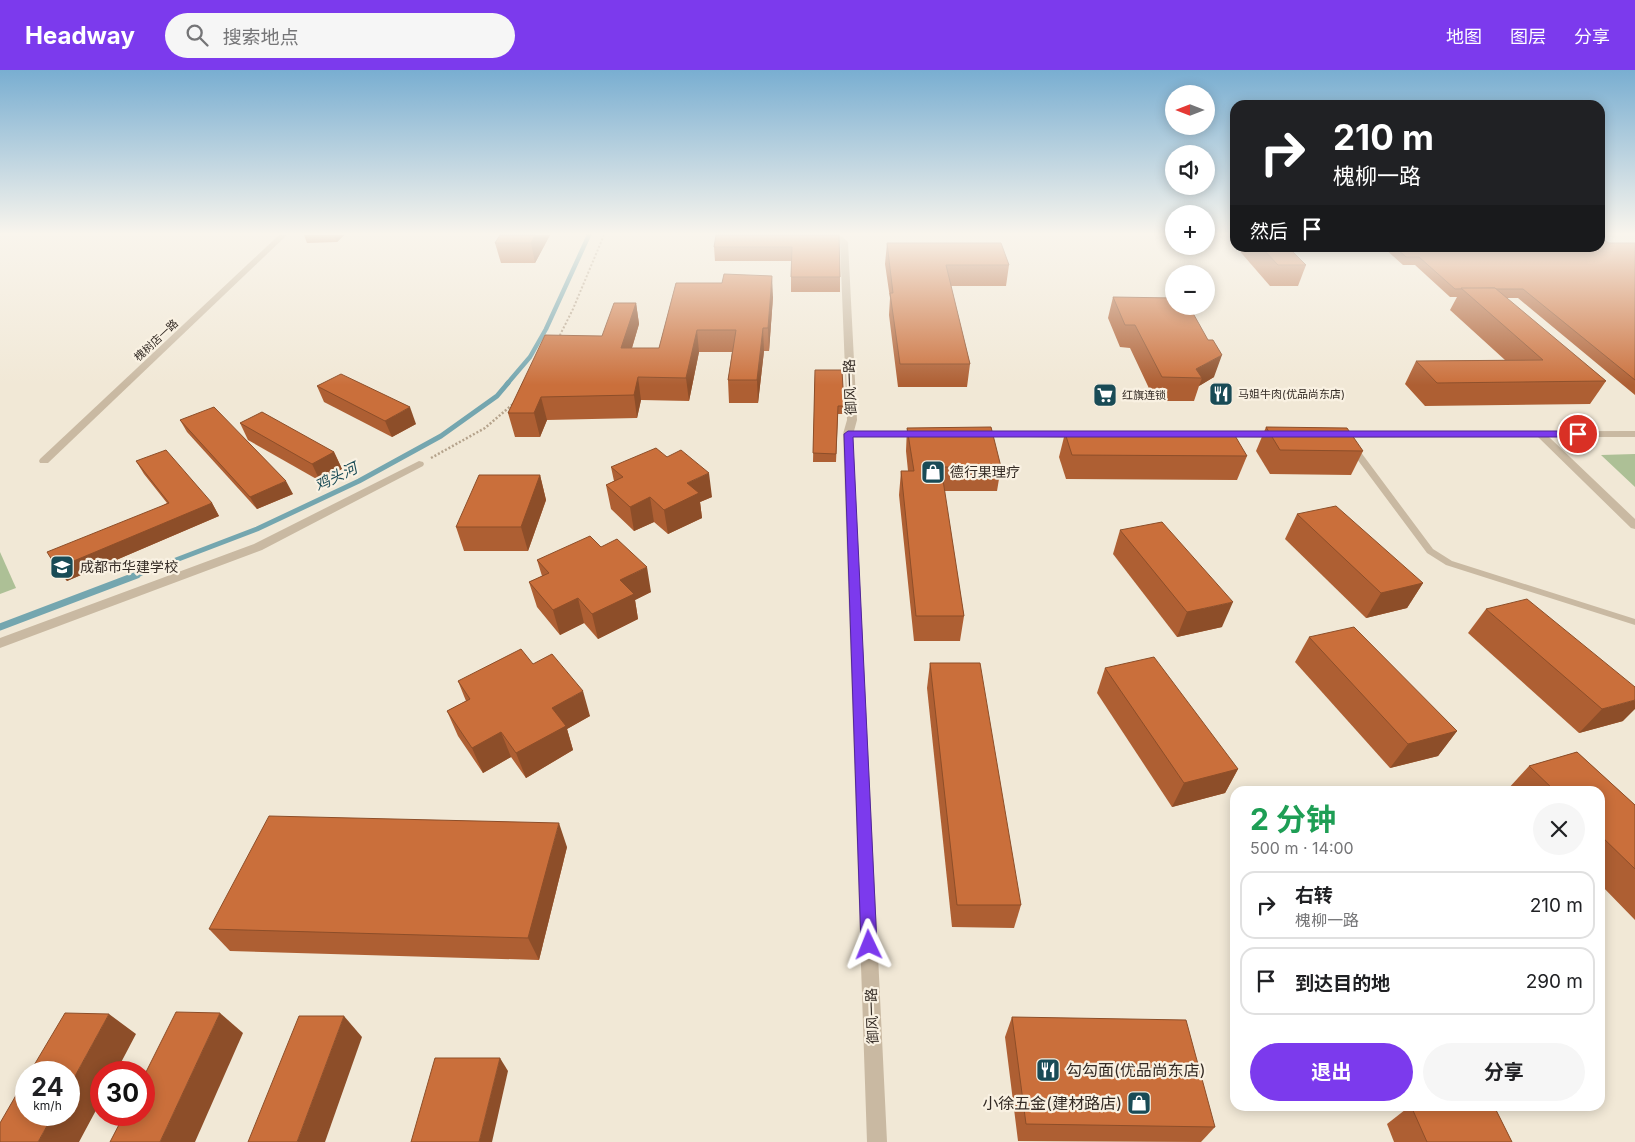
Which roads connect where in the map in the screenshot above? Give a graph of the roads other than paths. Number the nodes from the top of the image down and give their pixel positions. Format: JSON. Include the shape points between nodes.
{"nodes":[{"id":1,"x":229,"y":285,"type":"edge"},
{"id":2,"x":842,"y":285,"type":"edge"},
{"id":3,"x":848,"y":434,"type":"junction"},
{"id":4,"x":938,"y":434,"type":"edge"},
{"id":5,"x":967,"y":434,"type":"edge"},
{"id":6,"x":1540,"y":434,"type":"junction"},
{"id":7,"x":1635,"y":434,"type":"edge"},
{"id":8,"x":1086,"y":435,"type":"edge"},
{"id":9,"x":1205,"y":435,"type":"edge"},
{"id":10,"x":1284,"y":435,"type":"edge"},
{"id":11,"x":1324,"y":435,"type":"edge"},
{"id":12,"x":1344,"y":435,"type":"junction"},
{"id":13,"x":44,"y":461,"type":"dead end"},
{"id":14,"x":419,"y":464,"type":"road end"},
{"id":15,"x":1635,"y":525,"type":"edge"},
{"id":16,"x":1635,"y":622,"type":"edge"},
{"id":17,"x":0,"y":643,"type":"edge"},
{"id":18,"x":877,"y":1142,"type":"edge"}],
"edges":[{"from":1,"to":13,"type":"street","name":"槐树店一路"},
{"from":2,"to":3,"type":"street","name":"御风一路","via":[[852,420]]},
{"from":3,"to":4,"type":"street"},
{"from":3,"to":18,"type":"street","name":"御风一路"},
{"from":5,"to":8,"type":"street"},
{"from":6,"to":7,"type":"street"},
{"from":6,"to":12,"type":"street"},
{"from":6,"to":15,"type":"street"},
{"from":9,"to":10,"type":"street"},
{"from":11,"to":12,"type":"street"},
{"from":12,"to":16,"type":"lane","via":[[1430,551],[1449,563]]},
{"from":14,"to":17,"type":"street","via":[[258,547]]}]}
